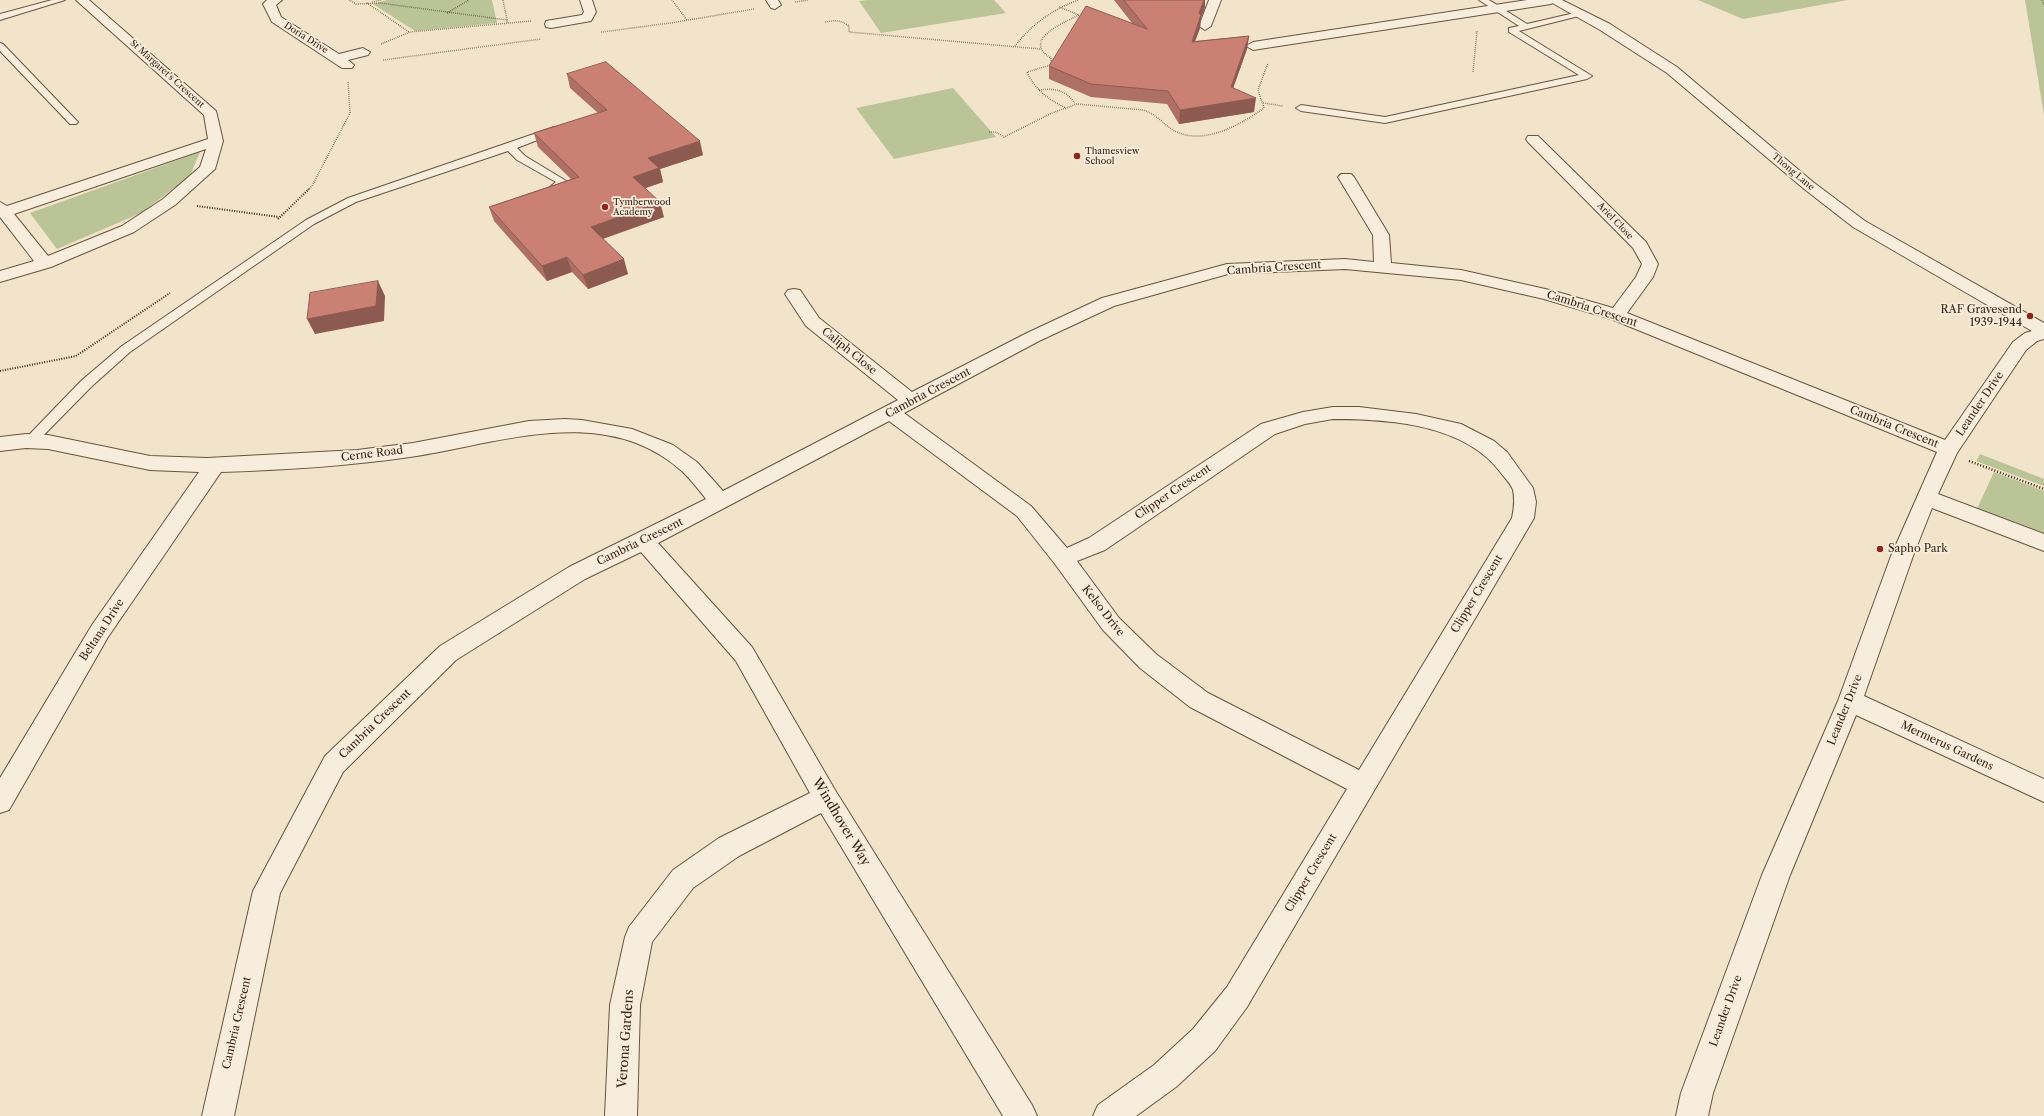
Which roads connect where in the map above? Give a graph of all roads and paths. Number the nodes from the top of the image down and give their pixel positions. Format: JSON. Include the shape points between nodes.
{"nodes":[{"id":1,"x":60,"y":0,"type":"edge"},
{"id":2,"x":82,"y":0,"type":"edge"},
{"id":3,"x":276,"y":0,"type":"edge"},
{"id":4,"x":349,"y":0,"type":"edge"},
{"id":5,"x":381,"y":0,"type":"edge"},
{"id":6,"x":469,"y":0,"type":"edge"},
{"id":7,"x":503,"y":0,"type":"edge"},
{"id":8,"x":586,"y":0,"type":"edge"},
{"id":9,"x":672,"y":0,"type":"edge"},
{"id":10,"x":1078,"y":0,"type":"edge"},
{"id":11,"x":1215,"y":0,"type":"edge"},
{"id":12,"x":1483,"y":0,"type":"edge"},
{"id":13,"x":1552,"y":0,"type":"edge"},
{"id":14,"x":2042,"y":0,"type":"edge"},
{"id":15,"x":367,"y":3,"type":"junction"},
{"id":16,"x":2044,"y":6,"type":"edge"},
{"id":17,"x":1059,"y":8,"type":"junction"},
{"id":18,"x":1497,"y":8,"type":"junction"},
{"id":19,"x":446,"y":13,"type":"junction"},
{"id":20,"x":1580,"y":13,"type":"junction"},
{"id":21,"x":0,"y":17,"type":"edge"},
{"id":22,"x":587,"y":18,"type":"junction"},
{"id":23,"x":507,"y":20,"type":"junction"},
{"id":24,"x":687,"y":20,"type":"dead end"},
{"id":25,"x":825,"y":22,"type":"dead end"},
{"id":26,"x":507,"y":23,"type":"junction"},
{"id":27,"x":551,"y":24,"type":"joint"},
{"id":28,"x":1205,"y":26,"type":"dead end"},
{"id":29,"x":1525,"y":26,"type":"junction"},
{"id":30,"x":410,"y":32,"type":"junction"},
{"id":31,"x":586,"y":34,"type":"dead end"},
{"id":32,"x":0,"y":46,"type":"edge"},
{"id":33,"x":1015,"y":46,"type":"junction"},
{"id":34,"x":1253,"y":46,"type":"joint"},
{"id":35,"x":1040,"y":49,"type":"junction"},
{"id":36,"x":363,"y":52,"type":"joint"},
{"id":37,"x":342,"y":61,"type":"junction"},
{"id":38,"x":1039,"y":90,"type":"junction"},
{"id":39,"x":1075,"y":104,"type":"junction"},
{"id":40,"x":1066,"y":108,"type":"junction"},
{"id":41,"x":1301,"y":108,"type":"dead end"},
{"id":42,"x":73,"y":122,"type":"dead end"},
{"id":43,"x":567,"y":126,"type":"edge"},
{"id":44,"x":989,"y":132,"type":"dead end"},
{"id":45,"x":1533,"y":139,"type":"dead end"},
{"id":46,"x":216,"y":141,"type":"junction"},
{"id":47,"x":510,"y":147,"type":"junction"},
{"id":48,"x":1346,"y":177,"type":"dead end"},
{"id":49,"x":169,"y":202,"type":"junction"},
{"id":50,"x":536,"y":202,"type":"edge"},
{"id":51,"x":2,"y":209,"type":"edge"},
{"id":52,"x":279,"y":218,"type":"junction"},
{"id":53,"x":276,"y":221,"type":"dead end"},
{"id":54,"x":45,"y":263,"type":"junction"},
{"id":55,"x":1383,"y":266,"type":"junction"},
{"id":56,"x":0,"y":277,"type":"edge"},
{"id":57,"x":172,"y":292,"type":"dead end"},
{"id":58,"x":794,"y":294,"type":"dead end"},
{"id":59,"x":1617,"y":315,"type":"junction"},
{"id":60,"x":2044,"y":330,"type":"edge"},
{"id":61,"x":2044,"y":333,"type":"edge"},
{"id":62,"x":0,"y":371,"type":"edge"},
{"id":63,"x":911,"y":401,"type":"junction"},
{"id":64,"x":891,"y":412,"type":"junction"},
{"id":65,"x":31,"y":440,"type":"junction"},
{"id":66,"x":0,"y":444,"type":"edge"},
{"id":67,"x":1948,"y":450,"type":"junction"},
{"id":68,"x":215,"y":465,"type":"junction"},
{"id":69,"x":2044,"y":489,"type":"edge"},
{"id":70,"x":1926,"y":497,"type":"junction"},
{"id":71,"x":720,"y":501,"type":"junction"},
{"id":72,"x":644,"y":541,"type":"junction"},
{"id":73,"x":2044,"y":543,"type":"edge"},
{"id":74,"x":1063,"y":558,"type":"junction"},
{"id":75,"x":1850,"y":701,"type":"junction"},
{"id":76,"x":1364,"y":785,"type":"junction"},
{"id":77,"x":2044,"y":792,"type":"edge"},
{"id":78,"x":826,"y":798,"type":"junction"},
{"id":79,"x":0,"y":802,"type":"edge"},
{"id":80,"x":218,"y":1116,"type":"edge"},
{"id":81,"x":621,"y":1116,"type":"edge"},
{"id":82,"x":1021,"y":1116,"type":"edge"},
{"id":83,"x":1109,"y":1116,"type":"edge"},
{"id":84,"x":1692,"y":1116,"type":"edge"}],
"edges":[{"from":1,"to":21,"type":"lane"},
{"from":2,"to":46,"type":"street","name":"St Margaret's Crescent","via":[[212,114]]},
{"from":3,"to":37,"type":"street","name":"Doria Drive","via":[[269,4],[276,19]]},
{"from":4,"to":15,"type":"path","via":[[356,4]]},
{"from":5,"to":15,"type":"path"},
{"from":6,"to":19,"type":"path"},
{"from":7,"to":23,"type":"path"},
{"from":8,"to":22,"type":"street","via":[[590,12]]},
{"from":9,"to":24,"type":"path"},
{"from":10,"to":17,"type":"path"},
{"from":11,"to":28,"type":"street"},
{"from":12,"to":18,"type":"lane"},
{"from":13,"to":18,"type":"street"},
{"from":13,"to":20,"type":"street","name":"Thong Lane"},
{"from":14,"to":16,"type":"path"},
{"from":15,"to":19,"type":"path"},
{"from":15,"to":30,"type":"path"},
{"from":17,"to":33,"type":"path","via":[[1036,22]]},
{"from":17,"to":35,"type":"path","via":[[1079,15],[1047,35],[1041,41]]},
{"from":18,"to":29,"type":"lane"},
{"from":18,"to":34,"type":"street"},
{"from":19,"to":23,"type":"path"},
{"from":20,"to":29,"type":"lane"},
{"from":20,"to":60,"type":"street","name":"Thong Lane","via":[[1628,40],[1672,70],[1808,185],[1859,224]]},
{"from":22,"to":27,"type":"street"},
{"from":22,"to":31,"type":"street"},
{"from":23,"to":26,"type":"path"},
{"from":25,"to":33,"type":"path","via":[[844,22],[849,26],[850,32]]},
{"from":26,"to":27,"type":"path","via":[[533,21]]},
{"from":26,"to":30,"type":"path"},
{"from":29,"to":41,"type":"lane","via":[[1512,30],[1587,76],[1385,120]]},
{"from":30,"to":36,"type":"path"},
{"from":32,"to":42,"type":"lane"},
{"from":33,"to":35,"type":"path"},
{"from":34,"to":39,"type":"path","via":[[1268,64],[1258,90],[1264,108],[1220,133],[1190,135],[1174,130],[1148,111]]},
{"from":35,"to":38,"type":"path","via":[[1051,58],[1051,65],[1027,72],[1030,81]]},
{"from":36,"to":37,"type":"street","name":"Doria Drive"},
{"from":37,"to":52,"type":"path","via":[[350,113],[312,186]]},
{"from":38,"to":39,"type":"path","via":[[1057,89],[1071,97]]},
{"from":38,"to":40,"type":"path"},
{"from":39,"to":40,"type":"path"},
{"from":40,"to":44,"type":"path","via":[[1004,137],[996,132]]},
{"from":43,"to":47,"type":"lane"},
{"from":45,"to":59,"type":"street","name":"Ariel Close","via":[[1626,231],[1640,246],[1650,264],[1644,277]]},
{"from":46,"to":49,"type":"street","name":"St Margaret's Crescent","via":[[207,169]]},
{"from":46,"to":51,"type":"street"},
{"from":47,"to":50,"type":"lane","via":[[521,158],[562,182]]},
{"from":47,"to":65,"type":"lane","via":[[352,200],[310,222],[126,349],[86,384]]},
{"from":48,"to":55,"type":"street","via":[[1381,235]]},
{"from":49,"to":52,"type":"path"},
{"from":49,"to":54,"type":"street","name":"St Margaret's Crescent","via":[[128,229]]},
{"from":51,"to":54,"type":"street"},
{"from":52,"to":53,"type":"path"},
{"from":54,"to":56,"type":"street","name":"St Margaret's Crescent"},
{"from":55,"to":59,"type":"street","name":"Cambria Crescent","via":[[1461,274]]},
{"from":55,"to":63,"type":"street","name":"Cambria Crescent","via":[[1345,264],[1227,269],[1108,302],[1033,337]]},
{"from":57,"to":62,"type":"path","via":[[76,356]]},
{"from":58,"to":63,"type":"street","name":"Caliph Close","via":[[812,322]]},
{"from":59,"to":67,"type":"street","name":"Cambria Crescent"},
{"from":61,"to":67,"type":"street","name":"Leander Drive","via":[[2031,337],[2019,346]]},
{"from":63,"to":64,"type":"street","name":"Cambria Crescent"},
{"from":64,"to":71,"type":"street","name":"Cambria Crescent"},
{"from":64,"to":74,"type":"street","name":"Kelso Drive","via":[[1024,511]]},
{"from":65,"to":66,"type":"street","name":"Cerne Road"},
{"from":65,"to":68,"type":"street","name":"Cerne Road","via":[[68,444],[170,465]]},
{"from":67,"to":69,"type":"path"},
{"from":67,"to":70,"type":"street","name":"Leander Drive"},
{"from":68,"to":71,"type":"street","name":"Cerne Road","via":[[329,460],[441,445],[537,427],[581,426],[622,433],[656,445],[689,467]]},
{"from":68,"to":79,"type":"street","name":"Beltana Drive","via":[[100,631]]},
{"from":70,"to":73,"type":"street"},
{"from":70,"to":75,"type":"street","name":"Leander Drive"},
{"from":71,"to":72,"type":"street","name":"Cambria Crescent"},
{"from":72,"to":78,"type":"street","name":"Windhover Way","via":[[744,654]]},
{"from":72,"to":80,"type":"street","name":"Cambria Crescent","via":[[577,572],[448,654],[334,764],[267,891]]},
{"from":74,"to":76,"type":"street","name":"Kelso Drive","via":[[1111,624],[1148,662],[1192,695]]},
{"from":74,"to":76,"type":"street","name":"Clipper Crescent","via":[[1097,544],[1236,448],[1268,429],[1303,418],[1332,413],[1395,417],[1454,429],[1487,446],[1500,457],[1523,488],[1526,502],[1522,518]]},
{"from":75,"to":77,"type":"street","name":"Mermerus Gardens"},
{"from":75,"to":84,"type":"street","name":"Leander Drive","via":[[1776,875],[1697,1093]]},
{"from":76,"to":83,"type":"street","name":"Clipper Crescent","via":[[1237,997],[1209,1034],[1165,1076]]},
{"from":78,"to":81,"type":"street","name":"Verona Gardens","via":[[729,847],[683,878],[639,937],[626,1005]]},
{"from":78,"to":82,"type":"street","name":"Windhover Way"}]}
